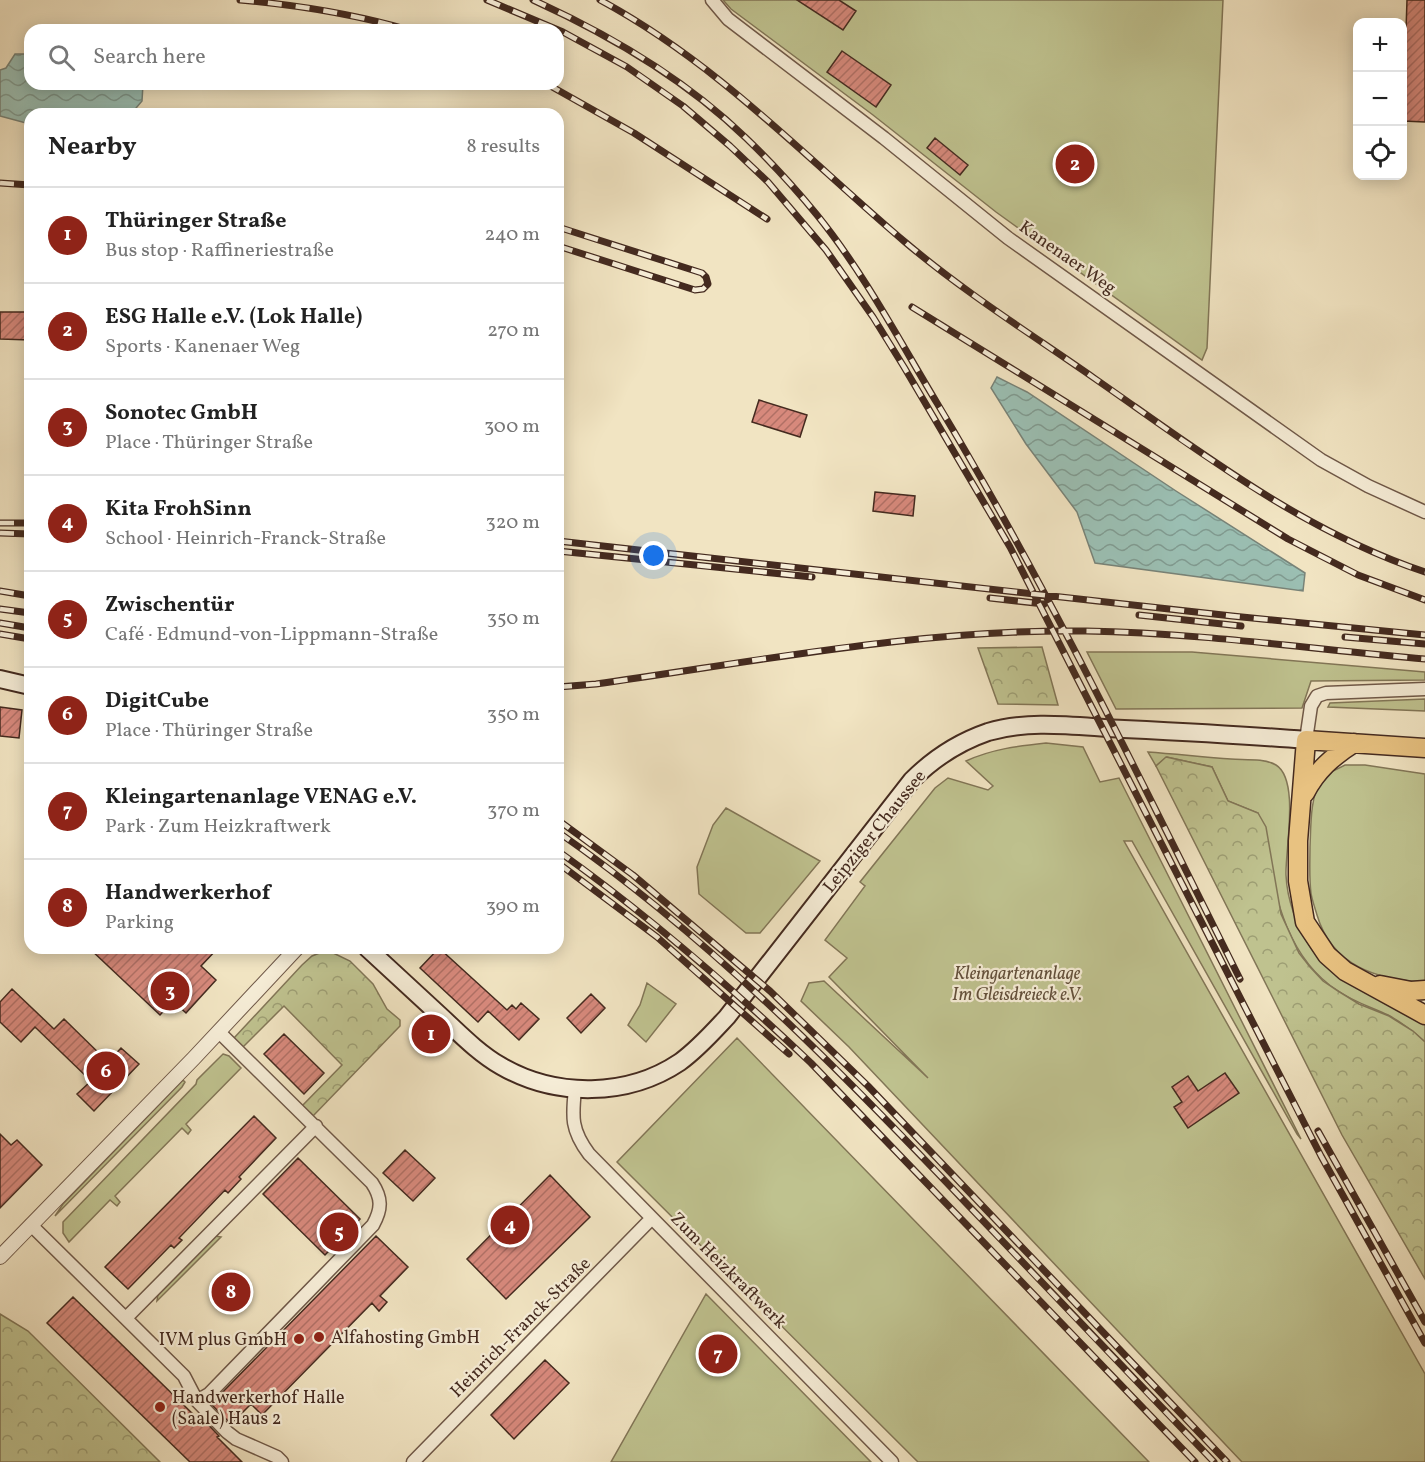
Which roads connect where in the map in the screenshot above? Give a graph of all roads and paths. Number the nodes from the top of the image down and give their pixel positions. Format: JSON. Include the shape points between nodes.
{"nodes":[{"id":1,"x":712,"y":0,"type":"edge"},
{"id":2,"x":1425,"y":512,"type":"edge"},
{"id":3,"x":0,"y":679,"type":"edge"},
{"id":4,"x":24,"y":685,"type":"edge"},
{"id":5,"x":1425,"y":689,"type":"edge"},
{"id":6,"x":1306,"y":740,"type":"junction"},
{"id":7,"x":1354,"y":743,"type":"junction"},
{"id":8,"x":1425,"y":748,"type":"edge"},
{"id":9,"x":1302,"y":800,"type":"junction"},
{"id":10,"x":291,"y":954,"type":"edge"},
{"id":11,"x":374,"y":954,"type":"edge"},
{"id":12,"x":1366,"y":982,"type":"junction"},
{"id":13,"x":1425,"y":990,"type":"edge"},
{"id":14,"x":1425,"y":1015,"type":"edge"},
{"id":15,"x":219,"y":1032,"type":"junction"},
{"id":16,"x":575,"y":1089,"type":"junction"},
{"id":17,"x":316,"y":1126,"type":"junction"},
{"id":18,"x":652,"y":1218,"type":"junction"},
{"id":19,"x":31,"y":1225,"type":"junction"},
{"id":20,"x":0,"y":1257,"type":"edge"},
{"id":21,"x":126,"y":1318,"type":"junction"},
{"id":22,"x":197,"y":1401,"type":"junction"},
{"id":23,"x":282,"y":1462,"type":"edge"},
{"id":24,"x":413,"y":1462,"type":"edge"},
{"id":25,"x":892,"y":1462,"type":"edge"}],
"edges":[{"from":1,"to":2,"type":"street","name":"Kanenaer Weg","via":[[728,19],[1008,238],[1321,460]]},
{"from":3,"to":4,"type":"main road"},
{"from":5,"to":6,"type":"street","via":[[1317,696],[1311,706]]},
{"from":6,"to":7,"type":"main road","name":"Leipziger Chaussee"},
{"from":6,"to":9,"type":"main road"},
{"from":6,"to":16,"type":"main road","name":"Leipziger Chaussee","via":[[1057,726],[1002,729],[963,742],[936,758],[912,780],[727,1017],[699,1047],[647,1079],[601,1089]]},
{"from":7,"to":8,"type":"main road","name":"Leipziger Chaussee"},
{"from":7,"to":9,"type":"main road","via":[[1320,769]]},
{"from":9,"to":12,"type":"main road","via":[[1298,881],[1305,922],[1327,956]]},
{"from":10,"to":15,"type":"street"},
{"from":11,"to":16,"type":"main road","name":"Leipziger Chaussee","via":[[501,1066],[549,1085]]},
{"from":12,"to":13,"type":"main road"},
{"from":12,"to":14,"type":"main road"},
{"from":15,"to":17,"type":"street"},
{"from":15,"to":19,"type":"street"},
{"from":16,"to":18,"type":"street","name":"Zum Heizkraftwerk","via":[[573,1117],[579,1141]]},
{"from":17,"to":21,"type":"street"},
{"from":17,"to":22,"type":"street","via":[[372,1183],[381,1202],[379,1215],[209,1394]]},
{"from":18,"to":24,"type":"street","name":"Heinrich-Franck-Straße"},
{"from":18,"to":25,"type":"street","name":"Zum Heizkraftwerk"},
{"from":19,"to":20,"type":"street"},
{"from":19,"to":21,"type":"street"},
{"from":21,"to":22,"type":"street","via":[[184,1376]]},
{"from":22,"to":23,"type":"street","via":[[236,1439]]}]}
